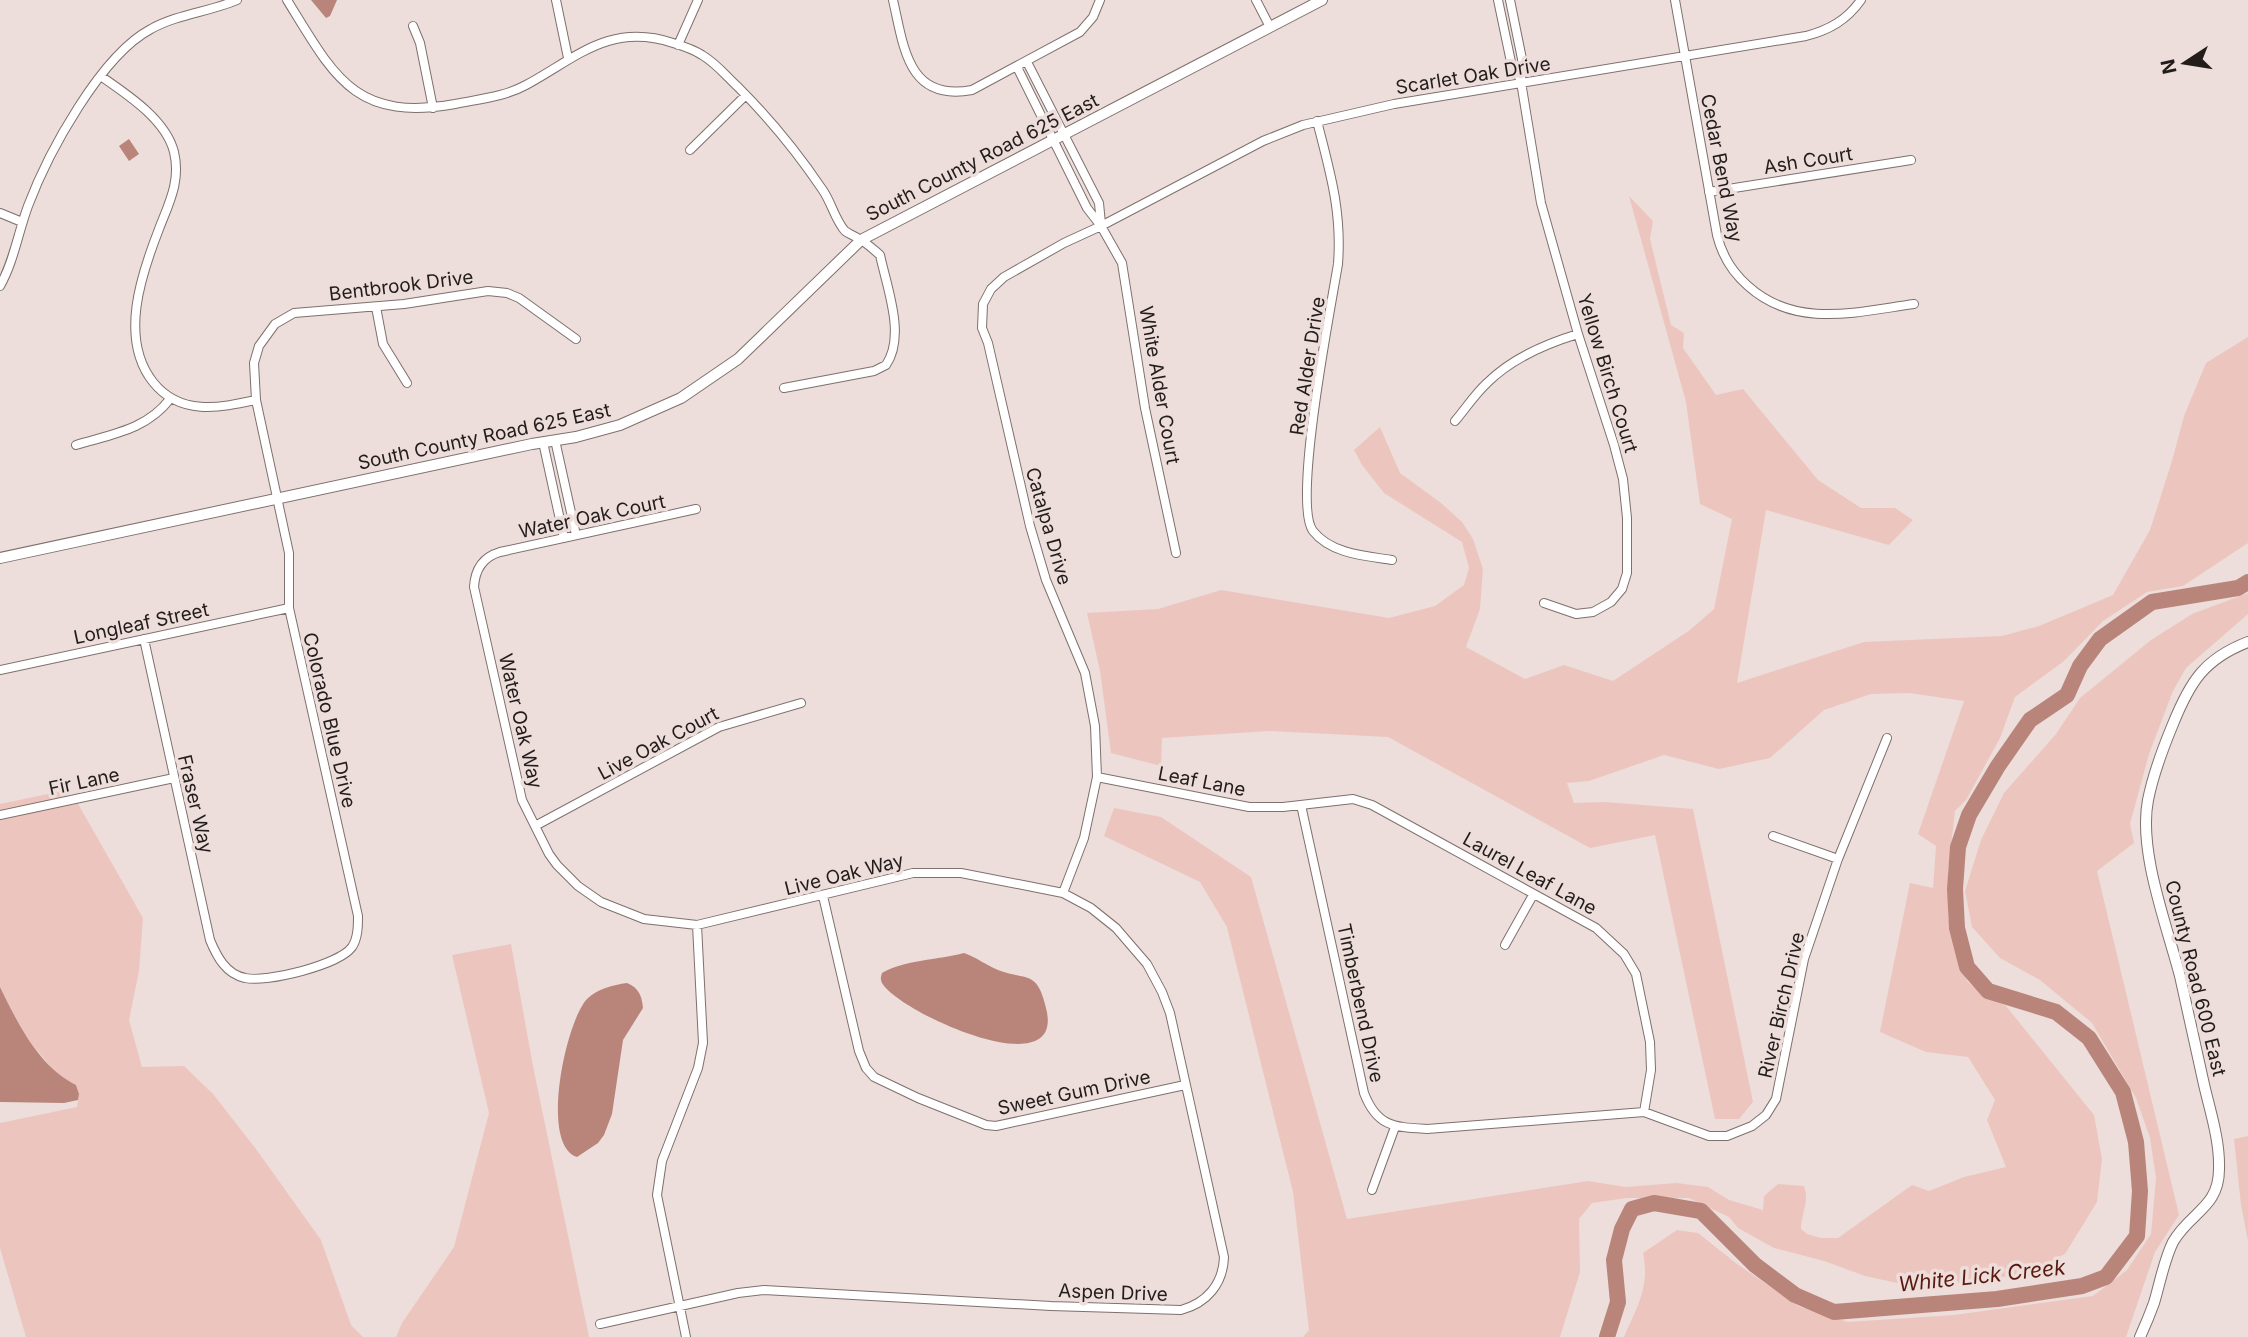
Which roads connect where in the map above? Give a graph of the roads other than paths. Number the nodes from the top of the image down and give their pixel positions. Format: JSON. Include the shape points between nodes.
{"nodes":[{"id":1,"x":237,"y":0,"type":"edge"},
{"id":2,"x":287,"y":0,"type":"edge"},
{"id":3,"x":556,"y":0,"type":"edge"},
{"id":4,"x":698,"y":0,"type":"edge"},
{"id":5,"x":893,"y":0,"type":"edge"},
{"id":6,"x":1100,"y":0,"type":"edge"},
{"id":7,"x":1256,"y":0,"type":"edge"},
{"id":8,"x":1322,"y":0,"type":"edge"},
{"id":9,"x":1498,"y":0,"type":"edge"},
{"id":10,"x":1510,"y":0,"type":"edge"},
{"id":11,"x":1675,"y":0,"type":"edge"},
{"id":12,"x":1861,"y":0,"type":"edge"},
{"id":13,"x":413,"y":26,"type":"dead end"},
{"id":14,"x":1270,"y":27,"type":"junction"},
{"id":15,"x":678,"y":45,"type":"junction"},
{"id":16,"x":1685,"y":56,"type":"junction"},
{"id":17,"x":568,"y":58,"type":"junction"},
{"id":18,"x":1027,"y":62,"type":"junction"},
{"id":19,"x":1017,"y":67,"type":"junction"},
{"id":20,"x":102,"y":77,"type":"junction"},
{"id":21,"x":1521,"y":82,"type":"junction"},
{"id":22,"x":746,"y":95,"type":"junction"},
{"id":23,"x":433,"y":108,"type":"junction"},
{"id":24,"x":1317,"y":121,"type":"junction"},
{"id":25,"x":1065,"y":134,"type":"junction"},
{"id":26,"x":1055,"y":140,"type":"junction"},
{"id":27,"x":690,"y":150,"type":"dead end"},
{"id":28,"x":1911,"y":160,"type":"dead end"},
{"id":29,"x":1709,"y":192,"type":"junction"},
{"id":30,"x":0,"y":213,"type":"edge"},
{"id":31,"x":22,"y":222,"type":"junction"},
{"id":32,"x":1101,"y":226,"type":"junction"},
{"id":33,"x":861,"y":240,"type":"junction"},
{"id":34,"x":0,"y":286,"type":"edge"},
{"id":35,"x":1914,"y":304,"type":"dead end"},
{"id":36,"x":376,"y":307,"type":"junction"},
{"id":37,"x":1578,"y":334,"type":"junction"},
{"id":38,"x":576,"y":339,"type":"dead end"},
{"id":39,"x":407,"y":383,"type":"dead end"},
{"id":40,"x":784,"y":388,"type":"dead end"},
{"id":41,"x":170,"y":399,"type":"junction"},
{"id":42,"x":256,"y":400,"type":"junction"},
{"id":43,"x":1455,"y":421,"type":"dead end"},
{"id":44,"x":555,"y":440,"type":"junction"},
{"id":45,"x":543,"y":442,"type":"junction"},
{"id":46,"x":76,"y":445,"type":"dead end"},
{"id":47,"x":278,"y":497,"type":"junction"},
{"id":48,"x":696,"y":509,"type":"dead end"},
{"id":49,"x":576,"y":535,"type":"junction"},
{"id":50,"x":564,"y":538,"type":"junction"},
{"id":51,"x":1176,"y":553,"type":"dead end"},
{"id":52,"x":494,"y":554,"type":"joint"},
{"id":53,"x":0,"y":558,"type":"edge"},
{"id":54,"x":1392,"y":560,"type":"dead end"},
{"id":55,"x":1544,"y":603,"type":"dead end"},
{"id":56,"x":289,"y":608,"type":"junction"},
{"id":57,"x":144,"y":639,"type":"junction"},
{"id":58,"x":2248,"y":642,"type":"edge"},
{"id":59,"x":0,"y":670,"type":"edge"},
{"id":60,"x":802,"y":704,"type":"dead end"},
{"id":61,"x":1887,"y":738,"type":"dead end"},
{"id":62,"x":1097,"y":777,"type":"junction"},
{"id":63,"x":174,"y":778,"type":"junction"},
{"id":64,"x":1301,"y":805,"type":"junction"},
{"id":65,"x":0,"y":815,"type":"edge"},
{"id":66,"x":536,"y":826,"type":"junction"},
{"id":67,"x":1773,"y":836,"type":"dead end"},
{"id":68,"x":1838,"y":859,"type":"junction"},
{"id":69,"x":1063,"y":893,"type":"junction"},
{"id":70,"x":1533,"y":895,"type":"junction"},
{"id":71,"x":823,"y":896,"type":"junction"},
{"id":72,"x":697,"y":925,"type":"junction"},
{"id":73,"x":1505,"y":945,"type":"dead end"},
{"id":74,"x":230,"y":971,"type":"joint"},
{"id":75,"x":1185,"y":1085,"type":"junction"},
{"id":76,"x":1644,"y":1112,"type":"junction"},
{"id":77,"x":1395,"y":1127,"type":"junction"},
{"id":78,"x":1373,"y":1190,"type":"dead end"},
{"id":79,"x":679,"y":1307,"type":"junction"},
{"id":80,"x":600,"y":1324,"type":"dead end"},
{"id":81,"x":686,"y":1337,"type":"edge"},
{"id":82,"x":2140,"y":1337,"type":"edge"}],
"edges":[{"from":1,"to":20,"type":"street","via":[[152,28],[122,50]]},
{"from":2,"to":23,"type":"street","via":[[328,66],[353,90],[393,107]]},
{"from":3,"to":17,"type":"street"},
{"from":4,"to":15,"type":"street"},
{"from":5,"to":19,"type":"street","via":[[907,58],[931,87],[948,92],[972,90]]},
{"from":6,"to":18,"type":"street","via":[[1080,32]]},
{"from":7,"to":14,"type":"street"},
{"from":8,"to":14,"type":"street","name":"South County Road 625 East"},
{"from":9,"to":21,"type":"street","name":"Yellow Birch Court","via":[[1511,62]]},
{"from":10,"to":21,"type":"street","name":"Yellow Birch Court","via":[[1522,59]]},
{"from":11,"to":16,"type":"street","name":"Cedar Bend Way"},
{"from":12,"to":16,"type":"street","name":"Scarlet Oak Drive","via":[[1839,23],[1820,33]]},
{"from":13,"to":23,"type":"street"},
{"from":14,"to":25,"type":"street","name":"South County Road 625 East"},
{"from":15,"to":17,"type":"street","via":[[624,37]]},
{"from":15,"to":22,"type":"street","via":[[712,62]]},
{"from":16,"to":21,"type":"street","name":"Scarlet Oak Drive"},
{"from":16,"to":29,"type":"street","name":"Cedar Bend Way"},
{"from":17,"to":23,"type":"street","via":[[501,96]]},
{"from":18,"to":19,"type":"street"},
{"from":18,"to":25,"type":"street","name":"White Alder Court"},
{"from":19,"to":26,"type":"street","name":"White Alder Court"},
{"from":20,"to":31,"type":"street","via":[[54,149]]},
{"from":20,"to":41,"type":"street","via":[[161,124],[174,153],[173,194],[146,270],[134,336],[143,368]]},
{"from":21,"to":24,"type":"street","name":"Scarlet Oak Drive"},
{"from":21,"to":37,"type":"street","name":"Yellow Birch Court","via":[[1541,203]]},
{"from":22,"to":27,"type":"street"},
{"from":22,"to":33,"type":"street","via":[[803,160],[845,231]]},
{"from":24,"to":32,"type":"street","name":"Scarlet Oak Drive","via":[[1263,141]]},
{"from":24,"to":54,"type":"street","name":"Red Alder Drive","via":[[1336,194],[1340,233],[1308,467],[1307,519],[1331,546]]},
{"from":25,"to":26,"type":"street","name":"South County Road 625 East"},
{"from":25,"to":32,"type":"street","name":"White Alder Court","via":[[1099,203]]},
{"from":26,"to":32,"type":"street","name":"White Alder Court","via":[[1087,208]]},
{"from":26,"to":33,"type":"street","name":"South County Road 625 East"},
{"from":28,"to":29,"type":"street","name":"Ash Court"},
{"from":29,"to":35,"type":"street","name":"Cedar Bend Way","via":[[1724,257],[1744,282],[1768,300],[1796,312],[1825,315]]},
{"from":30,"to":31,"type":"street"},
{"from":31,"to":34,"type":"street"},
{"from":32,"to":51,"type":"street","name":"White Alder Court","via":[[1122,263],[1145,408]]},
{"from":32,"to":62,"type":"street","name":"Catalpa Drive","via":[[1003,277],[986,296],[981,320],[1033,537],[1085,673],[1095,726]]},
{"from":33,"to":40,"type":"street","via":[[880,255],[895,327],[890,359],[874,371]]},
{"from":33,"to":44,"type":"street","name":"South County Road 625 East","via":[[738,359],[699,388],[620,425]]},
{"from":36,"to":38,"type":"street","name":"Bentbrook Drive","via":[[476,291],[499,292],[519,298]]},
{"from":36,"to":39,"type":"street","via":[[383,344]]},
{"from":36,"to":42,"type":"street","name":"Bentbrook Drive","via":[[305,310],[275,324],[256,354]]},
{"from":37,"to":43,"type":"street","via":[[1543,344],[1521,357],[1488,382]]},
{"from":37,"to":55,"type":"street","name":"Yellow Birch Court","via":[[1623,480],[1627,573],[1617,595],[1593,612],[1569,613]]},
{"from":41,"to":42,"type":"street","via":[[209,408]]},
{"from":41,"to":46,"type":"street","via":[[139,425]]},
{"from":42,"to":47,"type":"street","name":"Bentbrook Drive"},
{"from":44,"to":45,"type":"street","name":"South County Road 625 East"},
{"from":44,"to":49,"type":"street"},
{"from":45,"to":47,"type":"street","name":"South County Road 625 East"},
{"from":45,"to":50,"type":"street"},
{"from":47,"to":53,"type":"street","name":"South County Road 625 East"},
{"from":47,"to":56,"type":"street","name":"Colorado Blue Drive","via":[[289,553]]},
{"from":48,"to":49,"type":"street","name":"Water Oak Court"},
{"from":49,"to":50,"type":"street","name":"Water Oak Court"},
{"from":50,"to":52,"type":"street","name":"Water Oak Court"},
{"from":52,"to":66,"type":"street","name":"Water Oak Way","via":[[481,564],[474,587],[522,800]]},
{"from":56,"to":57,"type":"street","name":"Longleaf Street"},
{"from":56,"to":74,"type":"street","name":"Colorado Blue Drive","via":[[358,916],[357,933],[352,948],[324,966],[263,979]]},
{"from":57,"to":59,"type":"street","name":"Longleaf Street"},
{"from":57,"to":63,"type":"street","name":"Fraser Way"},
{"from":58,"to":82,"type":"street","name":"County Road 600 East","via":[[2212,660],[2185,694],[2148,800],[2151,868],[2180,977],[2219,1165],[2210,1202],[2172,1244]]},
{"from":60,"to":66,"type":"street","name":"Live Oak Court","via":[[719,727]]},
{"from":61,"to":68,"type":"street","name":"River Birch Drive"},
{"from":62,"to":64,"type":"street","name":"Leaf Lane","via":[[1249,807]]},
{"from":62,"to":69,"type":"street","name":"Catalpa Drive","via":[[1084,838]]},
{"from":63,"to":65,"type":"street","name":"Fir Lane"},
{"from":63,"to":74,"type":"street","name":"Fraser Way","via":[[211,940]]},
{"from":64,"to":70,"type":"street","name":"Laurel Leaf Lane","via":[[1353,799],[1372,804]]},
{"from":64,"to":77,"type":"street","name":"Timberbend Drive","via":[[1364,1093],[1379,1118]]},
{"from":66,"to":72,"type":"street","name":"Water Oak Way","via":[[557,865],[601,902],[644,919]]},
{"from":67,"to":68,"type":"street"},
{"from":68,"to":76,"type":"street","name":"River Birch Drive","via":[[1804,958],[1776,1099],[1766,1115],[1744,1131],[1709,1136]]},
{"from":69,"to":71,"type":"street","name":"Live Oak Way","via":[[961,873],[929,872]]},
{"from":69,"to":75,"type":"street","name":"Aspen Drive","via":[[1104,917],[1147,964],[1170,1013]]},
{"from":70,"to":73,"type":"street"},
{"from":70,"to":76,"type":"street","name":"Laurel Leaf Lane","via":[[1596,928],[1624,954],[1636,974],[1650,1042]]},
{"from":71,"to":72,"type":"street","name":"Live Oak Way"},
{"from":71,"to":75,"type":"street","name":"Sweet Gum Drive","via":[[859,1051],[874,1077],[996,1126]]},
{"from":72,"to":79,"type":"street","via":[[704,1030],[701,1055],[657,1183]]},
{"from":75,"to":79,"type":"street","name":"Aspen Drive","via":[[1224,1257],[1215,1288],[1189,1308],[1051,1306],[764,1290]]},
{"from":76,"to":77,"type":"street","via":[[1427,1129]]},
{"from":77,"to":78,"type":"street"},
{"from":79,"to":80,"type":"street","name":"Aspen Drive"},
{"from":79,"to":81,"type":"street"}]}
